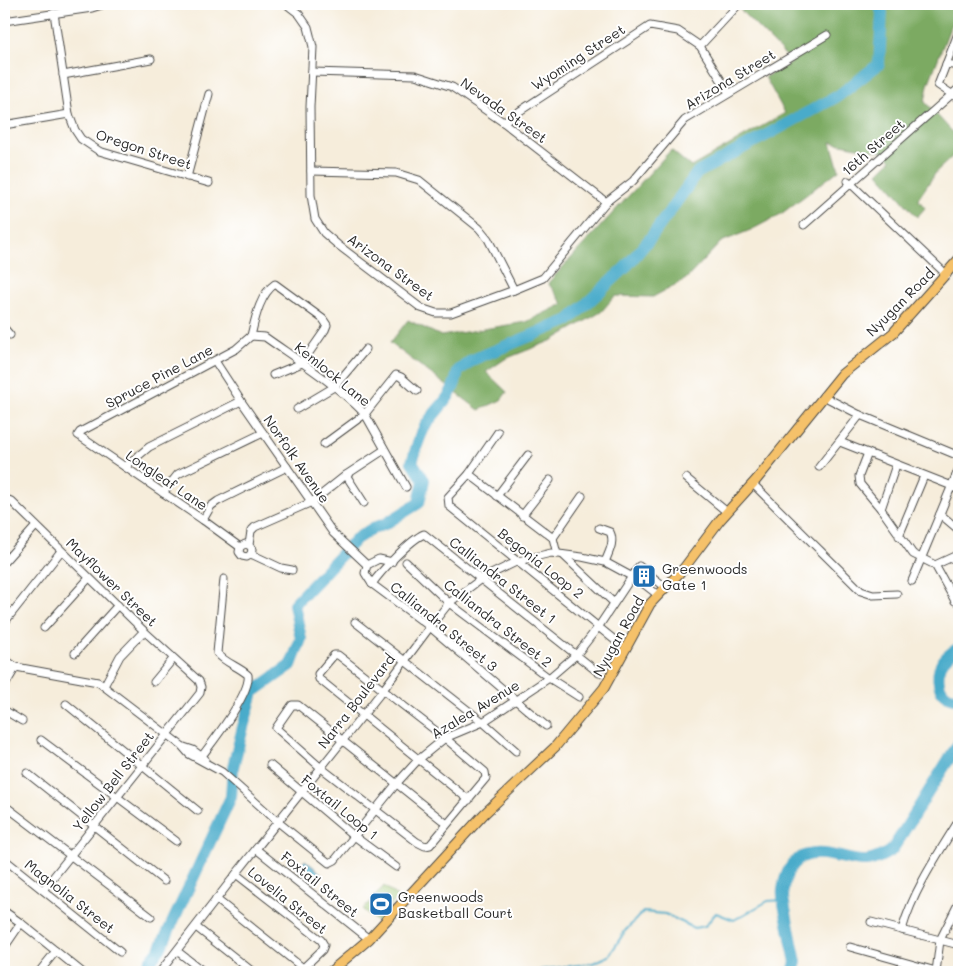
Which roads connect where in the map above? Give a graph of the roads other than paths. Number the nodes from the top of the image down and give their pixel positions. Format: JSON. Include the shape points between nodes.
{"nodes":[{"id":1,"x":105,"y":4,"type":"edge"},
{"id":2,"x":286,"y":4,"type":"edge"},
{"id":3,"x":739,"y":4,"type":"edge"},
{"id":4,"x":54,"y":14,"type":"junction"},
{"id":5,"x":4,"y":21,"type":"edge"},
{"id":6,"x":959,"y":31,"type":"edge"},
{"id":7,"x":827,"y":36,"type":"dead end"},
{"id":8,"x":700,"y":46,"type":"junction"},
{"id":9,"x":151,"y":59,"type":"dead end"},
{"id":10,"x":946,"y":64,"type":"junction"},
{"id":11,"x":959,"y":66,"type":"edge"},
{"id":12,"x":312,"y":72,"type":"junction"},
{"id":13,"x":64,"y":75,"type":"junction"},
{"id":14,"x":959,"y":88,"type":"edge"},
{"id":15,"x":729,"y":93,"type":"junction"},
{"id":16,"x":209,"y":94,"type":"dead end"},
{"id":17,"x":959,"y":99,"type":"edge"},
{"id":18,"x":69,"y":114,"type":"junction"},
{"id":19,"x":503,"y":122,"type":"junction"},
{"id":20,"x":4,"y":125,"type":"edge"},
{"id":21,"x":311,"y":171,"type":"junction"},
{"id":22,"x":186,"y":177,"type":"junction"},
{"id":23,"x":848,"y":181,"type":"dead end"},
{"id":24,"x":209,"y":183,"type":"dead end"},
{"id":25,"x":606,"y":202,"type":"junction"},
{"id":26,"x":804,"y":225,"type":"dead end"},
{"id":27,"x":959,"y":259,"type":"edge"},
{"id":28,"x":946,"y":275,"type":"junction"},
{"id":29,"x":514,"y":290,"type":"junction"},
{"id":30,"x":4,"y":328,"type":"edge"},
{"id":31,"x":10,"y":335,"type":"dead end"},
{"id":32,"x":251,"y":336,"type":"junction"},
{"id":33,"x":366,"y":348,"type":"dead end"},
{"id":34,"x":215,"y":361,"type":"junction"},
{"id":35,"x":302,"y":363,"type":"junction"},
{"id":36,"x":273,"y":375,"type":"dead end"},
{"id":37,"x":334,"y":387,"type":"junction"},
{"id":38,"x":417,"y":391,"type":"dead end"},
{"id":39,"x":823,"y":396,"type":"junction"},
{"id":40,"x":241,"y":401,"type":"junction"},
{"id":41,"x":297,"y":409,"type":"dead end"},
{"id":42,"x":365,"y":414,"type":"junction"},
{"id":43,"x":860,"y":415,"type":"junction"},
{"id":44,"x":498,"y":432,"type":"dead end"},
{"id":45,"x":263,"y":433,"type":"junction"},
{"id":46,"x":78,"y":435,"type":"joint"},
{"id":47,"x":840,"y":442,"type":"junction"},
{"id":48,"x":324,"y":444,"type":"dead end"},
{"id":49,"x":384,"y":450,"type":"junction"},
{"id":50,"x":868,"y":452,"type":"junction"},
{"id":51,"x":528,"y":455,"type":"dead end"},
{"id":52,"x":959,"y":456,"type":"edge"},
{"id":53,"x":896,"y":465,"type":"junction"},
{"id":54,"x":125,"y":467,"type":"junction"},
{"id":55,"x":819,"y":467,"type":"dead end"},
{"id":56,"x":287,"y":468,"type":"junction"},
{"id":57,"x":959,"y":468,"type":"edge"},
{"id":58,"x":469,"y":474,"type":"junction"},
{"id":59,"x":346,"y":475,"type":"junction"},
{"id":60,"x":924,"y":476,"type":"junction"},
{"id":61,"x":686,"y":478,"type":"dead end"},
{"id":62,"x":550,"y":480,"type":"dead end"},
{"id":63,"x":753,"y":484,"type":"junction"},
{"id":64,"x":952,"y":486,"type":"junction"},
{"id":65,"x":406,"y":487,"type":"dead end"},
{"id":66,"x":959,"y":491,"type":"edge"},
{"id":67,"x":164,"y":493,"type":"junction"},
{"id":68,"x":497,"y":496,"type":"junction"},
{"id":69,"x":582,"y":496,"type":"dead end"},
{"id":70,"x":4,"y":500,"type":"edge"},
{"id":71,"x":312,"y":502,"type":"junction"},
{"id":72,"x":364,"y":503,"type":"dead end"},
{"id":73,"x":881,"y":509,"type":"junction"},
{"id":74,"x":727,"y":512,"type":"junction"},
{"id":75,"x":940,"y":514,"type":"junction"},
{"id":76,"x":522,"y":516,"type":"junction"},
{"id":77,"x":203,"y":520,"type":"junction"},
{"id":78,"x":36,"y":526,"type":"junction"},
{"id":79,"x":599,"y":528,"type":"dead end"},
{"id":80,"x":959,"y":530,"type":"edge"},
{"id":81,"x":899,"y":536,"type":"junction"},
{"id":82,"x":553,"y":538,"type":"junction"},
{"id":83,"x":249,"y":545,"type":"junction"},
{"id":84,"x":240,"y":547,"type":"junction"},
{"id":85,"x":61,"y":551,"type":"junction"},
{"id":86,"x":251,"y":554,"type":"junction"},
{"id":87,"x":560,"y":554,"type":"junction"},
{"id":88,"x":959,"y":554,"type":"edge"},
{"id":89,"x":922,"y":558,"type":"junction"},
{"id":90,"x":518,"y":561,"type":"junction"},
{"id":91,"x":4,"y":562,"type":"edge"},
{"id":92,"x":392,"y":562,"type":"junction"},
{"id":93,"x":406,"y":562,"type":"dead end"},
{"id":94,"x":605,"y":562,"type":"junction"},
{"id":95,"x":365,"y":563,"type":"junction"},
{"id":96,"x":935,"y":565,"type":"junction"},
{"id":97,"x":292,"y":570,"type":"dead end"},
{"id":98,"x":632,"y":576,"type":"junction"},
{"id":99,"x":89,"y":578,"type":"junction"},
{"id":100,"x":224,"y":579,"type":"dead end"},
{"id":101,"x":481,"y":579,"type":"junction"},
{"id":102,"x":912,"y":581,"type":"dead end"},
{"id":103,"x":372,"y":584,"type":"junction"},
{"id":104,"x":666,"y":587,"type":"junction"},
{"id":105,"x":897,"y":594,"type":"dead end"},
{"id":106,"x":658,"y":595,"type":"junction"},
{"id":107,"x":955,"y":601,"type":"dead end"},
{"id":108,"x":614,"y":602,"type":"junction"},
{"id":109,"x":449,"y":603,"type":"junction"},
{"id":110,"x":118,"y":605,"type":"junction"},
{"id":111,"x":355,"y":622,"type":"dead end"},
{"id":112,"x":4,"y":623,"type":"edge"},
{"id":113,"x":599,"y":626,"type":"junction"},
{"id":114,"x":430,"y":627,"type":"junction"},
{"id":115,"x":44,"y":628,"type":"dead end"},
{"id":116,"x":144,"y":631,"type":"junction"},
{"id":117,"x":617,"y":642,"type":"dead end"},
{"id":118,"x":75,"y":653,"type":"dead end"},
{"id":119,"x":576,"y":654,"type":"junction"},
{"id":120,"x":4,"y":659,"type":"edge"},
{"id":121,"x":173,"y":659,"type":"junction"},
{"id":122,"x":404,"y":660,"type":"junction"},
{"id":123,"x":16,"y":667,"type":"junction"},
{"id":124,"x":599,"y":673,"type":"dead end"},
{"id":125,"x":549,"y":678,"type":"junction"},
{"id":126,"x":154,"y":682,"type":"dead end"},
{"id":127,"x":104,"y":686,"type":"junction"},
{"id":128,"x":4,"y":687,"type":"edge"},
{"id":129,"x":201,"y":687,"type":"joint"},
{"id":130,"x":383,"y":690,"type":"junction"},
{"id":131,"x":579,"y":697,"type":"dead end"},
{"id":132,"x":515,"y":700,"type":"junction"},
{"id":133,"x":66,"y":704,"type":"dead end"},
{"id":134,"x":4,"y":710,"type":"edge"},
{"id":135,"x":363,"y":716,"type":"junction"},
{"id":136,"x":22,"y":721,"type":"dead end"},
{"id":137,"x":483,"y":722,"type":"junction"},
{"id":138,"x":546,"y":726,"type":"dead end"},
{"id":139,"x":166,"y":734,"type":"junction"},
{"id":140,"x":445,"y":738,"type":"junction"},
{"id":141,"x":41,"y":740,"type":"dead end"},
{"id":142,"x":343,"y":740,"type":"junction"},
{"id":143,"x":182,"y":746,"type":"junction"},
{"id":144,"x":516,"y":751,"type":"dead end"},
{"id":145,"x":202,"y":756,"type":"junction"},
{"id":146,"x":418,"y":760,"type":"junction"},
{"id":147,"x":270,"y":765,"type":"dead end"},
{"id":148,"x":142,"y":767,"type":"junction"},
{"id":149,"x":320,"y":767,"type":"junction"},
{"id":150,"x":220,"y":771,"type":"junction"},
{"id":151,"x":26,"y":773,"type":"dead end"},
{"id":152,"x":397,"y":783,"type":"junction"},
{"id":153,"x":300,"y":792,"type":"junction"},
{"id":154,"x":117,"y":797,"type":"junction"},
{"id":155,"x":469,"y":800,"type":"junction"},
{"id":156,"x":8,"y":808,"type":"dead end"},
{"id":157,"x":375,"y":810,"type":"junction"},
{"id":158,"x":198,"y":811,"type":"dead end"},
{"id":159,"x":959,"y":820,"type":"edge"},
{"id":160,"x":278,"y":822,"type":"junction"},
{"id":161,"x":447,"y":824,"type":"junction"},
{"id":162,"x":93,"y":826,"type":"junction"},
{"id":163,"x":354,"y":836,"type":"junction"},
{"id":164,"x":176,"y":841,"type":"dead end"},
{"id":165,"x":256,"y":849,"type":"junction"},
{"id":166,"x":70,"y":856,"type":"junction"},
{"id":167,"x":4,"y":860,"type":"edge"},
{"id":168,"x":396,"y":867,"type":"dead end"},
{"id":169,"x":236,"y":874,"type":"junction"},
{"id":170,"x":164,"y":882,"type":"dead end"},
{"id":171,"x":43,"y":890,"type":"junction"},
{"id":172,"x":216,"y":899,"type":"junction"},
{"id":173,"x":959,"y":902,"type":"edge"},
{"id":174,"x":4,"y":911,"type":"edge"},
{"id":175,"x":151,"y":917,"type":"dead end"},
{"id":176,"x":21,"y":922,"type":"junction"},
{"id":177,"x":871,"y":922,"type":"dead end"},
{"id":178,"x":196,"y":927,"type":"junction"},
{"id":179,"x":902,"y":930,"type":"junction"},
{"id":180,"x":370,"y":940,"type":"junction"},
{"id":181,"x":940,"y":940,"type":"junction"},
{"id":182,"x":959,"y":945,"type":"edge"},
{"id":183,"x":850,"y":947,"type":"dead end"},
{"id":184,"x":4,"y":948,"type":"edge"},
{"id":185,"x":176,"y":951,"type":"junction"},
{"id":186,"x":56,"y":952,"type":"junction"},
{"id":187,"x":120,"y":952,"type":"dead end"},
{"id":188,"x":301,"y":970,"type":"edge"},
{"id":189,"x":39,"y":972,"type":"edge"},
{"id":190,"x":82,"y":972,"type":"edge"},
{"id":191,"x":160,"y":972,"type":"edge"},
{"id":192,"x":204,"y":972,"type":"edge"},
{"id":193,"x":253,"y":972,"type":"edge"},
{"id":194,"x":330,"y":972,"type":"edge"},
{"id":195,"x":936,"y":972,"type":"edge"}],
"edges":[{"from":1,"to":4,"type":"street"},
{"from":2,"to":12,"type":"street","name":"Arizona Street","via":[[308,27],[313,47]]},
{"from":3,"to":8,"type":"street"},
{"from":4,"to":5,"type":"street"},
{"from":4,"to":13,"type":"street","name":"Oregon Street"},
{"from":6,"to":10,"type":"street"},
{"from":7,"to":15,"type":"street","name":"Arizona Street"},
{"from":8,"to":15,"type":"street","name":"Wyoming Street"},
{"from":8,"to":19,"type":"street","name":"Wyoming Street","via":[[678,31],[650,26]]},
{"from":9,"to":13,"type":"street"},
{"from":10,"to":11,"type":"street"},
{"from":10,"to":17,"type":"street","via":[[938,85]]},
{"from":12,"to":19,"type":"street","name":"Nevada Street","via":[[415,75],[452,87]]},
{"from":12,"to":21,"type":"street","name":"Arizona Street"},
{"from":13,"to":18,"type":"street","name":"Oregon Street"},
{"from":14,"to":26,"type":"street","name":"16th Street"},
{"from":15,"to":25,"type":"street","name":"Arizona Street","via":[[686,120],[633,181]]},
{"from":16,"to":22,"type":"street"},
{"from":18,"to":20,"type":"street"},
{"from":18,"to":22,"type":"street","name":"Oregon Street","via":[[80,139],[88,145]]},
{"from":19,"to":25,"type":"street","name":"Nevada Street"},
{"from":21,"to":29,"type":"street","via":[[396,173],[419,180],[479,228]]},
{"from":21,"to":29,"type":"street","name":"Arizona Street","via":[[316,219],[324,233],[421,308],[436,314],[450,313]]},
{"from":22,"to":24,"type":"street","name":"Oregon Street"},
{"from":23,"to":28,"type":"street"},
{"from":25,"to":29,"type":"street","name":"Arizona Street","via":[[544,278]]},
{"from":27,"to":28,"type":"main road","name":"Nyugan Road"},
{"from":28,"to":39,"type":"main road","name":"Nyugan Road","via":[[893,333],[842,374]]},
{"from":30,"to":31,"type":"street"},
{"from":32,"to":34,"type":"street","name":"Spruce Pine Lane"},
{"from":32,"to":35,"type":"street","name":"Kemlock Lane","via":[[265,337]]},
{"from":32,"to":35,"type":"street","via":[[256,314],[270,287],[279,285],[327,325]]},
{"from":33,"to":37,"type":"street"},
{"from":34,"to":40,"type":"street","name":"Norfolk Avenue"},
{"from":34,"to":46,"type":"street","name":"Spruce Pine Lane"},
{"from":35,"to":36,"type":"street"},
{"from":35,"to":37,"type":"street","name":"Kemlock Lane"},
{"from":37,"to":41,"type":"street"},
{"from":37,"to":42,"type":"street","name":"Kemlock Lane"},
{"from":38,"to":42,"type":"street","via":[[396,376]]},
{"from":39,"to":43,"type":"street"},
{"from":39,"to":63,"type":"main road","name":"Nyugan Road"},
{"from":40,"to":45,"type":"street","name":"Norfolk Avenue"},
{"from":40,"to":54,"type":"street","via":[[150,447]]},
{"from":42,"to":48,"type":"street"},
{"from":42,"to":49,"type":"street","name":"Kemlock Lane"},
{"from":43,"to":47,"type":"street"},
{"from":43,"to":52,"type":"street"},
{"from":44,"to":58,"type":"street"},
{"from":45,"to":56,"type":"street","name":"Norfolk Avenue"},
{"from":45,"to":67,"type":"street","via":[[178,474]]},
{"from":46,"to":54,"type":"street","name":"Longleaf Lane"},
{"from":47,"to":50,"type":"street"},
{"from":47,"to":55,"type":"street"},
{"from":49,"to":59,"type":"street"},
{"from":49,"to":65,"type":"street","name":"Kemlock Lane"},
{"from":50,"to":53,"type":"street"},
{"from":50,"to":73,"type":"street","via":[[859,476],[860,484]]},
{"from":51,"to":68,"type":"street"},
{"from":53,"to":60,"type":"street"},
{"from":53,"to":73,"type":"street"},
{"from":54,"to":67,"type":"street","name":"Longleaf Lane"},
{"from":56,"to":71,"type":"street","name":"Norfolk Avenue"},
{"from":56,"to":77,"type":"street","via":[[218,501]]},
{"from":57,"to":64,"type":"street"},
{"from":58,"to":68,"type":"street"},
{"from":58,"to":90,"type":"street","name":"Begonia Loop 2","via":[[448,497],[448,506]]},
{"from":59,"to":71,"type":"street"},
{"from":59,"to":72,"type":"street"},
{"from":60,"to":64,"type":"street"},
{"from":60,"to":81,"type":"street"},
{"from":61,"to":74,"type":"street"},
{"from":62,"to":76,"type":"street"},
{"from":63,"to":74,"type":"main road","name":"Nyugan Road"},
{"from":63,"to":105,"type":"street","via":[[861,591],[873,595]]},
{"from":64,"to":66,"type":"street"},
{"from":64,"to":75,"type":"street"},
{"from":67,"to":77,"type":"street","name":"Longleaf Lane"},
{"from":68,"to":76,"type":"street"},
{"from":69,"to":82,"type":"street"},
{"from":70,"to":78,"type":"street","name":"Mayflower Street","via":[[12,501]]},
{"from":71,"to":83,"type":"street","via":[[255,527],[251,531]]},
{"from":71,"to":95,"type":"street","name":"Norfolk Avenue","via":[[333,533]]},
{"from":73,"to":81,"type":"street"},
{"from":74,"to":104,"type":"main road","name":"Nyugan Road"},
{"from":75,"to":80,"type":"street"},
{"from":75,"to":89,"type":"street"},
{"from":76,"to":82,"type":"street"},
{"from":77,"to":84,"type":"street","name":"Longleaf Lane"},
{"from":78,"to":85,"type":"street","name":"Mayflower Street"},
{"from":78,"to":91,"type":"street"},
{"from":79,"to":94,"type":"street","via":[[610,532],[612,537]]},
{"from":81,"to":89,"type":"street","via":[[914,554]]},
{"from":82,"to":87,"type":"street"},
{"from":83,"to":84,"type":"street"},
{"from":83,"to":86,"type":"street"},
{"from":84,"to":86,"type":"street","via":[[242,556]]},
{"from":85,"to":99,"type":"street","name":"Mayflower Street"},
{"from":85,"to":112,"type":"street"},
{"from":86,"to":97,"type":"street"},
{"from":87,"to":90,"type":"street","name":"Narra Boulevard"},
{"from":87,"to":94,"type":"street","name":"Narra Boulevard"},
{"from":87,"to":108,"type":"street"},
{"from":88,"to":96,"type":"street"},
{"from":89,"to":96,"type":"street"},
{"from":89,"to":102,"type":"street"},
{"from":90,"to":101,"type":"street","name":"Narra Boulevard"},
{"from":90,"to":113,"type":"street","name":"Begonia Loop 2"},
{"from":92,"to":95,"type":"street","via":[[379,559]]},
{"from":92,"to":101,"type":"street","name":"Calliandra Street 1","via":[[424,534]]},
{"from":92,"to":103,"type":"street"},
{"from":93,"to":109,"type":"street","name":"Calliandra Street 2"},
{"from":94,"to":98,"type":"street","name":"Narra Boulevard"},
{"from":95,"to":103,"type":"street","via":[[365,573]]},
{"from":96,"to":107,"type":"street"},
{"from":98,"to":104,"type":"street","via":[[639,566]]},
{"from":98,"to":106,"type":"street","name":"Narra Boulevard"},
{"from":98,"to":108,"type":"street","name":"Azalea Avenue"},
{"from":99,"to":110,"type":"street","name":"Mayflower Street"},
{"from":99,"to":115,"type":"street"},
{"from":100,"to":145,"type":"street","via":[[217,652],[222,659],[248,675],[249,682],[230,717]]},
{"from":101,"to":109,"type":"street","name":"Narra Boulevard"},
{"from":101,"to":119,"type":"street","name":"Calliandra Street 1"},
{"from":103,"to":114,"type":"street","name":"Calliandra Street 3"},
{"from":104,"to":106,"type":"main road","name":"Nyugan Road"},
{"from":106,"to":180,"type":"main road","name":"Nyugan Road","via":[[598,696],[555,747],[484,814]]},
{"from":108,"to":113,"type":"street","name":"Azalea Avenue"},
{"from":109,"to":114,"type":"street","name":"Narra Boulevard"},
{"from":109,"to":125,"type":"street","name":"Calliandra Street 2"},
{"from":110,"to":116,"type":"street","name":"Mayflower Street"},
{"from":110,"to":118,"type":"street"},
{"from":111,"to":122,"type":"street"},
{"from":113,"to":117,"type":"street","name":"Begonia Loop 2"},
{"from":113,"to":119,"type":"street","name":"Azalea Avenue"},
{"from":114,"to":122,"type":"street","name":"Narra Boulevard"},
{"from":114,"to":132,"type":"street","name":"Calliandra Street 3"},
{"from":116,"to":121,"type":"street","name":"Mayflower Street"},
{"from":116,"to":127,"type":"street","via":[[120,656]]},
{"from":119,"to":124,"type":"street","name":"Calliandra Street 1"},
{"from":119,"to":125,"type":"street","name":"Azalea Avenue"},
{"from":120,"to":123,"type":"street"},
{"from":121,"to":126,"type":"street"},
{"from":121,"to":129,"type":"street","name":"Mayflower Street","via":[[199,681]]},
{"from":122,"to":130,"type":"street","name":"Narra Boulevard"},
{"from":122,"to":137,"type":"street"},
{"from":123,"to":127,"type":"street","via":[[98,682]]},
{"from":123,"to":128,"type":"street"},
{"from":125,"to":131,"type":"street","name":"Calliandra Street 2"},
{"from":125,"to":132,"type":"street","name":"Azalea Avenue"},
{"from":127,"to":139,"type":"street"},
{"from":129,"to":139,"type":"street","name":"Yellow Bell Street","via":[[200,693]]},
{"from":130,"to":135,"type":"street","name":"Narra Boulevard"},
{"from":130,"to":135,"type":"street","via":[[336,654],[317,676]]},
{"from":130,"to":140,"type":"street"},
{"from":132,"to":137,"type":"street","name":"Azalea Avenue"},
{"from":132,"to":138,"type":"street","name":"Calliandra Street 3"},
{"from":133,"to":148,"type":"street"},
{"from":134,"to":136,"type":"street"},
{"from":135,"to":142,"type":"street","name":"Narra Boulevard"},
{"from":135,"to":146,"type":"street"},
{"from":137,"to":140,"type":"street","name":"Azalea Avenue"},
{"from":137,"to":144,"type":"street"},
{"from":139,"to":143,"type":"street"},
{"from":139,"to":148,"type":"street","name":"Yellow Bell Street"},
{"from":140,"to":146,"type":"street","name":"Azalea Avenue"},
{"from":140,"to":155,"type":"street","via":[[487,775]]},
{"from":141,"to":154,"type":"street"},
{"from":142,"to":149,"type":"street","name":"Narra Boulevard"},
{"from":142,"to":149,"type":"street","via":[[295,704],[292,705],[276,728]]},
{"from":142,"to":152,"type":"street"},
{"from":143,"to":145,"type":"street"},
{"from":143,"to":150,"type":"street","via":[[189,754]]},
{"from":145,"to":150,"type":"street"},
{"from":146,"to":152,"type":"street","name":"Azalea Avenue"},
{"from":146,"to":155,"type":"street"},
{"from":147,"to":153,"type":"street","name":"Foxtail Loop 1"},
{"from":148,"to":154,"type":"street","name":"Yellow Bell Street"},
{"from":148,"to":158,"type":"street"},
{"from":149,"to":153,"type":"street","name":"Narra Boulevard"},
{"from":149,"to":157,"type":"street"},
{"from":150,"to":160,"type":"street"},
{"from":151,"to":162,"type":"street"},
{"from":152,"to":157,"type":"street","name":"Azalea Avenue"},
{"from":152,"to":161,"type":"street"},
{"from":153,"to":160,"type":"street","name":"Narra Boulevard"},
{"from":153,"to":163,"type":"street","name":"Foxtail Loop 1"},
{"from":154,"to":162,"type":"street","name":"Yellow Bell Street"},
{"from":154,"to":164,"type":"street"},
{"from":155,"to":161,"type":"street"},
{"from":156,"to":166,"type":"street"},
{"from":157,"to":161,"type":"street","via":[[424,846],[430,845]]},
{"from":157,"to":163,"type":"street","name":"Azalea Avenue"},
{"from":159,"to":179,"type":"street","via":[[919,889]]},
{"from":160,"to":163,"type":"street","name":"Azalea Avenue","via":[[329,863]]},
{"from":160,"to":165,"type":"street","name":"Narra Boulevard"},
{"from":162,"to":166,"type":"street","name":"Yellow Bell Street"},
{"from":162,"to":170,"type":"street"},
{"from":163,"to":168,"type":"street","name":"Foxtail Loop 1"},
{"from":165,"to":169,"type":"street","name":"Narra Boulevard"},
{"from":165,"to":180,"type":"street","name":"Foxtail Street"},
{"from":166,"to":171,"type":"street","name":"Yellow Bell Street"},
{"from":166,"to":175,"type":"street"},
{"from":167,"to":171,"type":"street","name":"Magnolia Street"},
{"from":169,"to":172,"type":"street","name":"Narra Boulevard"},
{"from":169,"to":188,"type":"street","name":"Lovelia Street","via":[[321,940],[322,950]]},
{"from":171,"to":187,"type":"street","name":"Magnolia Street"},
{"from":172,"to":178,"type":"street","name":"Narra Boulevard"},
{"from":172,"to":188,"type":"street"},
{"from":173,"to":181,"type":"street"},
{"from":174,"to":176,"type":"street"},
{"from":176,"to":184,"type":"street"},
{"from":176,"to":186,"type":"street"},
{"from":177,"to":179,"type":"street"},
{"from":178,"to":185,"type":"street","name":"Narra Boulevard"},
{"from":178,"to":193,"type":"street"},
{"from":179,"to":181,"type":"street"},
{"from":180,"to":194,"type":"main road","name":"Nyugan Road"},
{"from":181,"to":182,"type":"street"},
{"from":181,"to":195,"type":"street"},
{"from":183,"to":195,"type":"street"},
{"from":185,"to":191,"type":"street","name":"Narra Boulevard"},
{"from":185,"to":192,"type":"street"},
{"from":186,"to":189,"type":"street"},
{"from":186,"to":190,"type":"street"}]}
